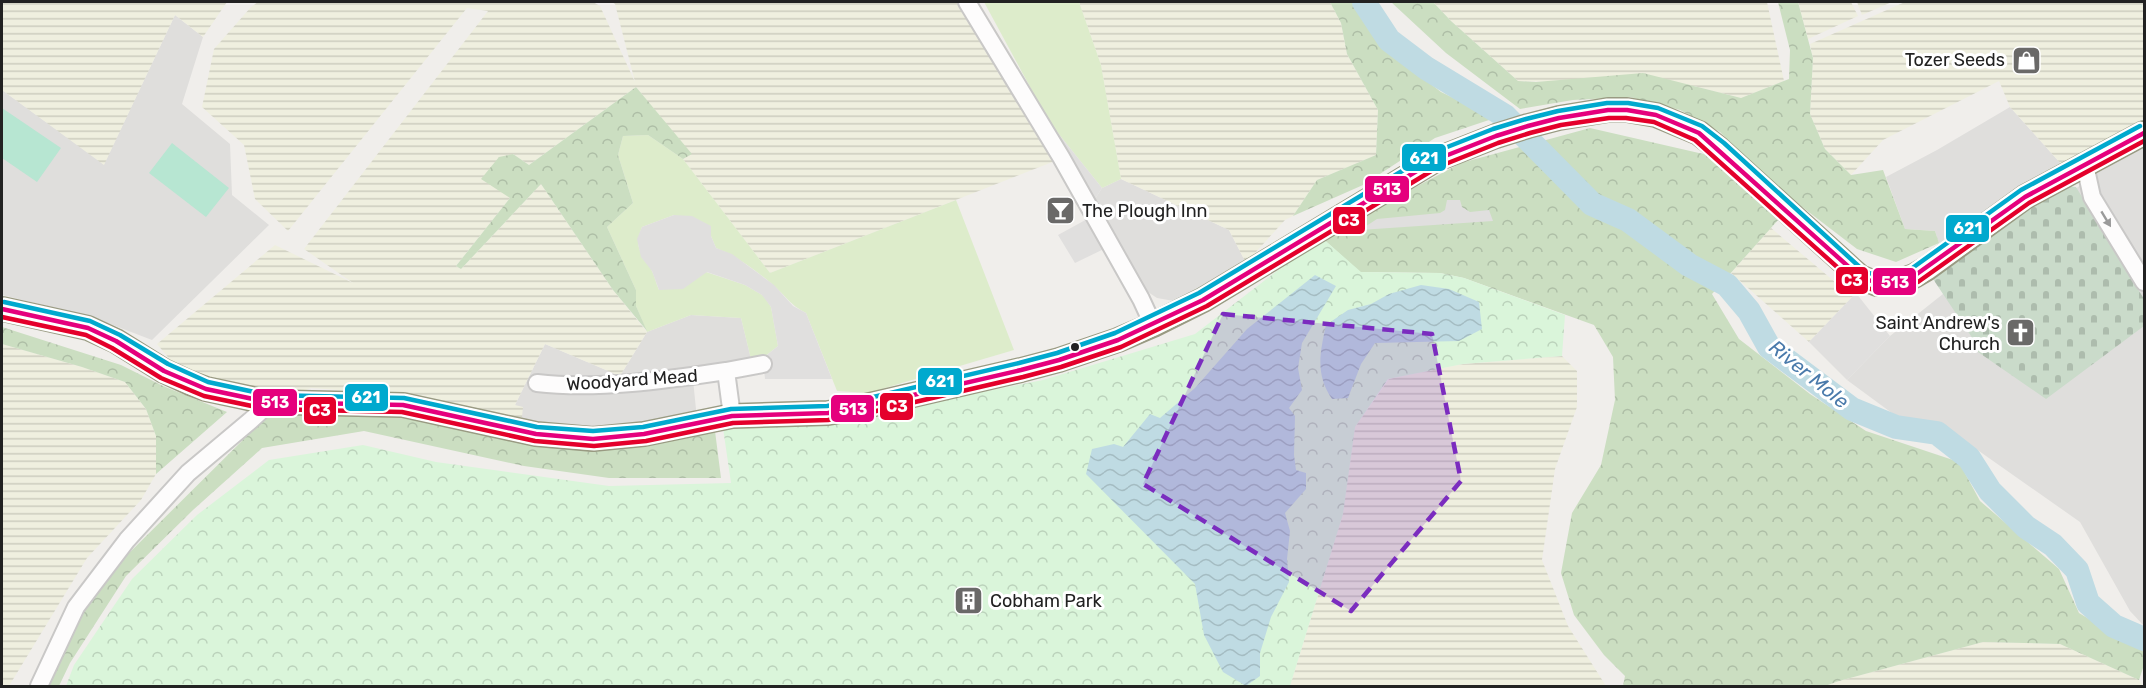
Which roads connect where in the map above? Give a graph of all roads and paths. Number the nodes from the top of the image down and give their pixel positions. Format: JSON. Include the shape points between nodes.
{"nodes":[{"id":1,"x":967,"y":2,"type":"edge"},
{"id":2,"x":2145,"y":133,"type":"edge"},
{"id":3,"x":2085,"y":165,"type":"junction"},
{"id":4,"x":2145,"y":282,"type":"edge"},
{"id":5,"x":2,"y":309,"type":"edge"},
{"id":6,"x":1154,"y":325,"type":"junction"},
{"id":7,"x":764,"y":364,"type":"dead end"},
{"id":8,"x":726,"y":371,"type":"junction"},
{"id":9,"x":537,"y":383,"type":"dead end"},
{"id":10,"x":267,"y":402,"type":"junction"},
{"id":11,"x":732,"y":416,"type":"junction"},
{"id":12,"x":39,"y":687,"type":"edge"}],
"edges":[{"from":1,"to":6,"type":"street","via":[[1061,157]]},
{"from":2,"to":3,"type":"street"},
{"from":3,"to":4,"type":"street","one_way":true,"via":[[2092,197]]},
{"from":3,"to":6,"type":"street","via":[[2025,197],[1926,269],[1894,283],[1877,284],[1851,269],[1700,133],[1643,112],[1608,110],[1583,114],[1528,126],[1417,169],[1203,300]]},
{"from":5,"to":10,"type":"street","via":[[88,328],[190,383]]},
{"from":6,"to":11,"type":"street","via":[[1059,360],[857,408],[828,413]]},
{"from":7,"to":8,"type":"street","name":"Woodyard Mead"},
{"from":8,"to":9,"type":"street","name":"Woodyard Mead","via":[[624,384]]},
{"from":8,"to":11,"type":"street"},
{"from":10,"to":11,"type":"street","via":[[403,405],[536,434],[594,439],[644,434]]},
{"from":10,"to":12,"type":"street","via":[[188,472],[127,540],[76,607]]}]}
